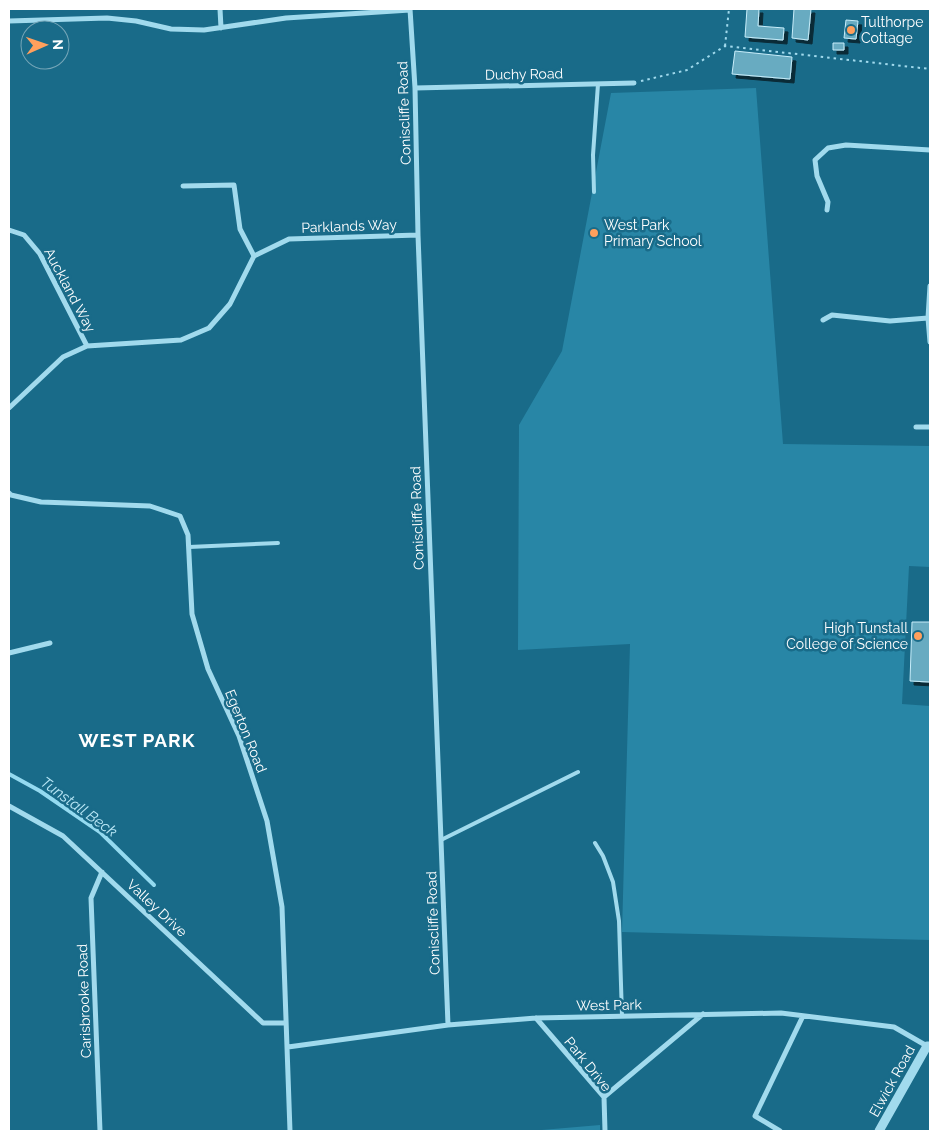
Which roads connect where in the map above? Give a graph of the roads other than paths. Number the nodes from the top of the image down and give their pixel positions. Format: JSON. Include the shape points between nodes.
{"nodes":[{"id":1,"x":220,"y":9,"type":"edge"},
{"id":2,"x":410,"y":9,"type":"edge"},
{"id":3,"x":9,"y":21,"type":"edge"},
{"id":4,"x":221,"y":28,"type":"junction"},
{"id":5,"x":634,"y":83,"type":"road end"},
{"id":6,"x":598,"y":84,"type":"junction"},
{"id":7,"x":415,"y":88,"type":"junction"},
{"id":8,"x":930,"y":150,"type":"edge"},
{"id":9,"x":183,"y":186,"type":"dead end"},
{"id":10,"x":594,"y":192,"type":"dead end"},
{"id":11,"x":827,"y":210,"type":"dead end"},
{"id":12,"x":9,"y":230,"type":"edge"},
{"id":13,"x":418,"y":235,"type":"junction"},
{"id":14,"x":254,"y":256,"type":"junction"},
{"id":15,"x":930,"y":286,"type":"edge"},
{"id":16,"x":928,"y":318,"type":"junction"},
{"id":17,"x":823,"y":320,"type":"dead end"},
{"id":18,"x":930,"y":342,"type":"edge"},
{"id":19,"x":87,"y":346,"type":"junction"},
{"id":20,"x":9,"y":408,"type":"edge"},
{"id":21,"x":916,"y":427,"type":"dead end"},
{"id":22,"x":930,"y":427,"type":"edge"},
{"id":23,"x":9,"y":493,"type":"edge"},
{"id":24,"x":278,"y":543,"type":"dead end"},
{"id":25,"x":189,"y":547,"type":"junction"},
{"id":26,"x":50,"y":644,"type":"dead end"},
{"id":27,"x":9,"y":653,"type":"edge"},
{"id":28,"x":578,"y":772,"type":"dead end"},
{"id":29,"x":9,"y":806,"type":"edge"},
{"id":30,"x":441,"y":840,"type":"junction"},
{"id":31,"x":594,"y":843,"type":"dead end"},
{"id":32,"x":102,"y":872,"type":"junction"},
{"id":33,"x":703,"y":1014,"type":"junction"},
{"id":34,"x":622,"y":1016,"type":"junction"},
{"id":35,"x":803,"y":1016,"type":"junction"},
{"id":36,"x":536,"y":1018,"type":"junction"},
{"id":37,"x":286,"y":1023,"type":"junction"},
{"id":38,"x":448,"y":1025,"type":"junction"},
{"id":39,"x":929,"y":1046,"type":"edge"},
{"id":40,"x":288,"y":1047,"type":"junction"},
{"id":41,"x":604,"y":1096,"type":"junction"},
{"id":42,"x":100,"y":1131,"type":"edge"},
{"id":43,"x":290,"y":1131,"type":"edge"},
{"id":44,"x":605,"y":1131,"type":"edge"},
{"id":45,"x":780,"y":1131,"type":"edge"},
{"id":46,"x":879,"y":1131,"type":"edge"}],
"edges":[{"from":1,"to":4,"type":"street"},
{"from":2,"to":4,"type":"street","via":[[286,18]]},
{"from":2,"to":7,"type":"street","name":"Coniscliffe Road"},
{"from":3,"to":4,"type":"street","via":[[107,18],[171,29]]},
{"from":5,"to":6,"type":"street","name":"Duchy Road"},
{"from":6,"to":7,"type":"street","name":"Duchy Road"},
{"from":6,"to":10,"type":"lane"},
{"from":7,"to":13,"type":"street","name":"Coniscliffe Road"},
{"from":8,"to":11,"type":"street","via":[[846,145],[828,148],[815,160],[817,176],[828,202]]},
{"from":9,"to":14,"type":"street","via":[[234,185],[240,229]]},
{"from":12,"to":19,"type":"street","name":"Auckland Way","via":[[24,235],[40,254]]},
{"from":13,"to":14,"type":"street","name":"Parklands Way","via":[[289,239]]},
{"from":13,"to":30,"type":"street","name":"Coniscliffe Road"},
{"from":14,"to":19,"type":"street","via":[[230,304],[209,328],[181,340]]},
{"from":15,"to":16,"type":"street"},
{"from":16,"to":17,"type":"street","via":[[890,321],[832,315]]},
{"from":16,"to":18,"type":"street"},
{"from":19,"to":20,"type":"street","via":[[63,357]]},
{"from":21,"to":22,"type":"street"},
{"from":23,"to":25,"type":"street","name":"Egerton Road","via":[[41,502],[150,506],[180,516]]},
{"from":24,"to":25,"type":"lane"},
{"from":25,"to":37,"type":"street","name":"Egerton Road","via":[[192,614],[208,669],[239,736],[267,822],[282,907]]},
{"from":26,"to":27,"type":"street"},
{"from":28,"to":30,"type":"lane"},
{"from":29,"to":32,"type":"street","name":"Valley Drive","via":[[63,836]]},
{"from":30,"to":38,"type":"street","name":"Coniscliffe Road"},
{"from":31,"to":34,"type":"lane","via":[[613,882],[619,921]]},
{"from":32,"to":37,"type":"street","name":"Valley Drive","via":[[263,1023]]},
{"from":32,"to":42,"type":"street","name":"Carisbrooke Road","via":[[91,898]]},
{"from":33,"to":34,"type":"street","name":"West Park"},
{"from":33,"to":35,"type":"street","name":"West Park","via":[[781,1013]]},
{"from":33,"to":41,"type":"street"},
{"from":34,"to":36,"type":"street","name":"West Park"},
{"from":35,"to":39,"type":"street","name":"West Park","via":[[894,1028]]},
{"from":35,"to":45,"type":"street","via":[[755,1116]]},
{"from":36,"to":38,"type":"street","name":"West Park"},
{"from":36,"to":41,"type":"street","name":"Park Drive"},
{"from":37,"to":40,"type":"street","name":"Egerton Road"},
{"from":38,"to":40,"type":"street","name":"West Park"},
{"from":39,"to":46,"type":"street","name":"Elwick Road"},
{"from":40,"to":43,"type":"street","name":"Egerton Road"},
{"from":41,"to":44,"type":"street","name":"Park Drive"}]}
